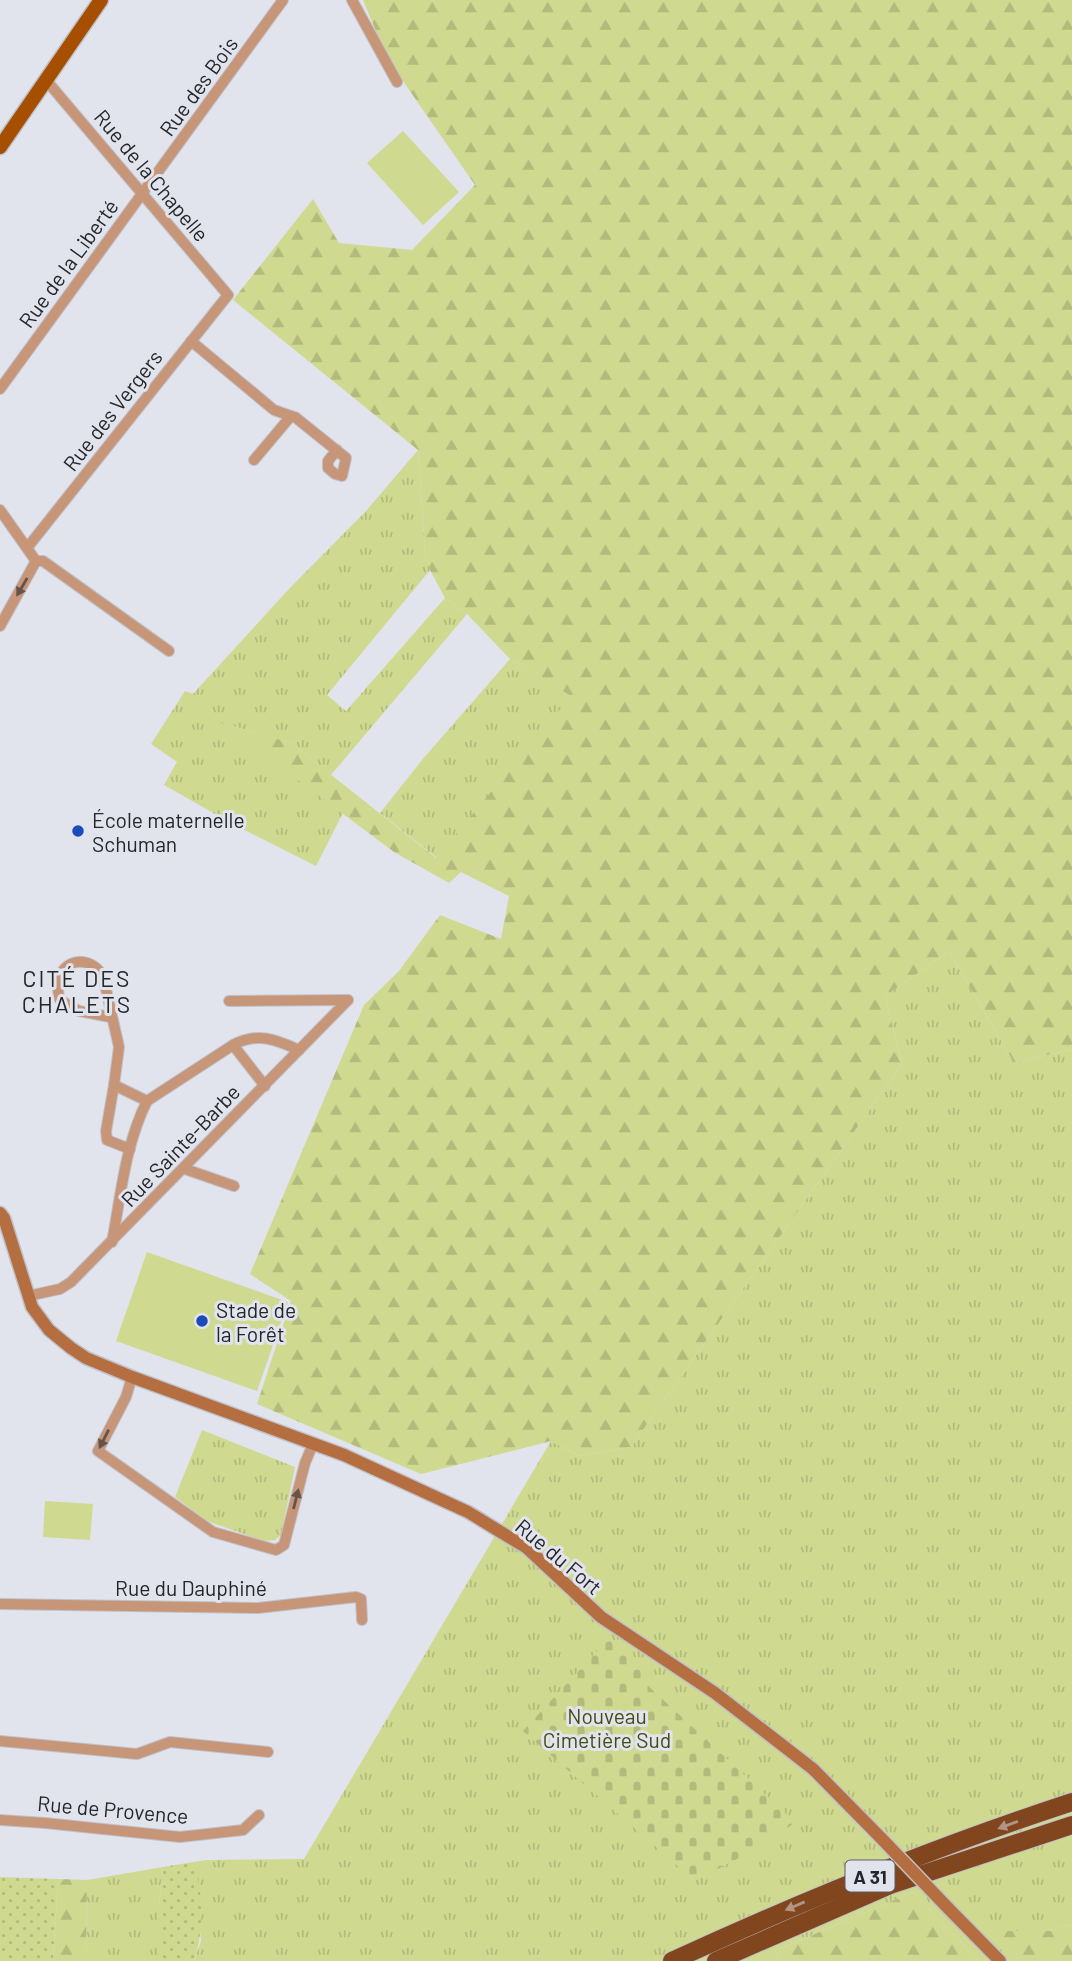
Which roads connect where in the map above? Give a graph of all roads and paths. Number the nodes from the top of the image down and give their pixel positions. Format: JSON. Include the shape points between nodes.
{"nodes":[{"id":1,"x":101,"y":0,"type":"edge"},
{"id":2,"x":283,"y":0,"type":"edge"},
{"id":3,"x":352,"y":0,"type":"edge"},
{"id":4,"x":46,"y":80,"type":"junction"},
{"id":5,"x":397,"y":82,"type":"dead end"},
{"id":6,"x":5,"y":133,"type":"edge"},
{"id":7,"x":0,"y":147,"type":"edge"},
{"id":8,"x":143,"y":194,"type":"junction"},
{"id":9,"x":228,"y":295,"type":"joint"},
{"id":10,"x":191,"y":341,"type":"junction"},
{"id":11,"x":0,"y":390,"type":"edge"},
{"id":12,"x":291,"y":416,"type":"junction"},
{"id":13,"x":337,"y":450,"type":"dead end"},
{"id":14,"x":254,"y":460,"type":"dead end"},
{"id":15,"x":0,"y":510,"type":"edge"},
{"id":16,"x":27,"y":548,"type":"junction"},
{"id":17,"x":36,"y":561,"type":"junction"},
{"id":18,"x":0,"y":626,"type":"edge"},
{"id":19,"x":169,"y":651,"type":"dead end"},
{"id":20,"x":229,"y":1001,"type":"dead end"},
{"id":21,"x":110,"y":1017,"type":"junction"},
{"id":22,"x":233,"y":1045,"type":"junction"},
{"id":23,"x":299,"y":1050,"type":"junction"},
{"id":24,"x":114,"y":1085,"type":"junction"},
{"id":25,"x":265,"y":1086,"type":"junction"},
{"id":26,"x":147,"y":1101,"type":"junction"},
{"id":27,"x":130,"y":1149,"type":"junction"},
{"id":28,"x":185,"y":1169,"type":"junction"},
{"id":29,"x":234,"y":1186,"type":"dead end"},
{"id":30,"x":0,"y":1213,"type":"edge"},
{"id":31,"x":112,"y":1242,"type":"junction"},
{"id":32,"x":28,"y":1296,"type":"junction"},
{"id":33,"x":132,"y":1377,"type":"junction"},
{"id":34,"x":313,"y":1444,"type":"junction"},
{"id":35,"x":0,"y":1604,"type":"edge"},
{"id":36,"x":362,"y":1620,"type":"dead end"},
{"id":37,"x":0,"y":1741,"type":"edge"},
{"id":38,"x":268,"y":1752,"type":"dead end"},
{"id":39,"x":1072,"y":1802,"type":"edge"},
{"id":40,"x":259,"y":1815,"type":"dead end"},
{"id":41,"x":0,"y":1820,"type":"edge"},
{"id":42,"x":1072,"y":1825,"type":"edge"},
{"id":43,"x":671,"y":1961,"type":"edge"},
{"id":44,"x":716,"y":1961,"type":"edge"},
{"id":45,"x":1000,"y":1961,"type":"edge"}],
"edges":[{"from":1,"to":4,"type":"main road"},
{"from":2,"to":8,"type":"street","name":"Rue des Bois"},
{"from":3,"to":5,"type":"street"},
{"from":4,"to":6,"type":"main road"},
{"from":4,"to":8,"type":"street","name":"Rue de la Chapelle"},
{"from":6,"to":7,"type":"main road"},
{"from":8,"to":9,"type":"street","name":"Rue de la Chapelle"},
{"from":8,"to":11,"type":"street","name":"Rue de la Liberté"},
{"from":9,"to":10,"type":"street","name":"Rue des Vergers"},
{"from":10,"to":12,"type":"street","via":[[274,410]]},
{"from":10,"to":16,"type":"street","name":"Rue des Vergers"},
{"from":12,"to":13,"type":"street"},
{"from":12,"to":14,"type":"street"},
{"from":15,"to":16,"type":"street"},
{"from":16,"to":17,"type":"street"},
{"from":17,"to":18,"type":"street","one_way":true},
{"from":17,"to":19,"type":"street","via":[[43,561]]},
{"from":20,"to":23,"type":"street","name":"Rue Sainte-Barbe","via":[[348,1000]]},
{"from":21,"to":21,"type":"street","via":[[103,976],[97,968],[77,962],[65,966],[58,976],[60,1000],[79,1011]]},
{"from":21,"to":24,"type":"street","via":[[119,1048]]},
{"from":22,"to":23,"type":"street","via":[[258,1037]]},
{"from":22,"to":25,"type":"street"},
{"from":22,"to":26,"type":"street"},
{"from":23,"to":25,"type":"street","name":"Rue Sainte-Barbe"},
{"from":24,"to":26,"type":"street"},
{"from":24,"to":27,"type":"street","via":[[107,1140]]},
{"from":25,"to":28,"type":"street","name":"Rue Sainte-Barbe"},
{"from":26,"to":27,"type":"street"},
{"from":27,"to":31,"type":"street"},
{"from":28,"to":29,"type":"street"},
{"from":28,"to":31,"type":"street","name":"Rue Sainte-Barbe"},
{"from":30,"to":32,"type":"street","name":"Rue du Fort"},
{"from":31,"to":32,"type":"street","name":"Rue Sainte-Barbe","via":[[71,1282]]},
{"from":32,"to":33,"type":"street","name":"Rue du Fort","via":[[39,1319],[60,1339],[86,1358]]},
{"from":33,"to":34,"type":"street","name":"Rue du Fort"},
{"from":33,"to":34,"type":"street","one_way":true,"via":[[98,1451],[213,1532],[276,1550],[284,1545]]},
{"from":34,"to":45,"type":"street","name":"Rue du Fort","bridge":true,"via":[[468,1512],[527,1548],[601,1618],[715,1693],[813,1769]]},
{"from":35,"to":36,"type":"street","name":"Rue du Dauphiné","via":[[258,1608],[356,1597],[361,1599]]},
{"from":37,"to":38,"type":"street","via":[[137,1754],[170,1742]]},
{"from":39,"to":43,"type":"highway","number":"A 31","one_way":true,"via":[[884,1870]]},
{"from":40,"to":41,"type":"street","name":"Rue de Provence","via":[[243,1830],[180,1838]]},
{"from":42,"to":44,"type":"highway","number":"A 31","via":[[890,1885]]}]}
